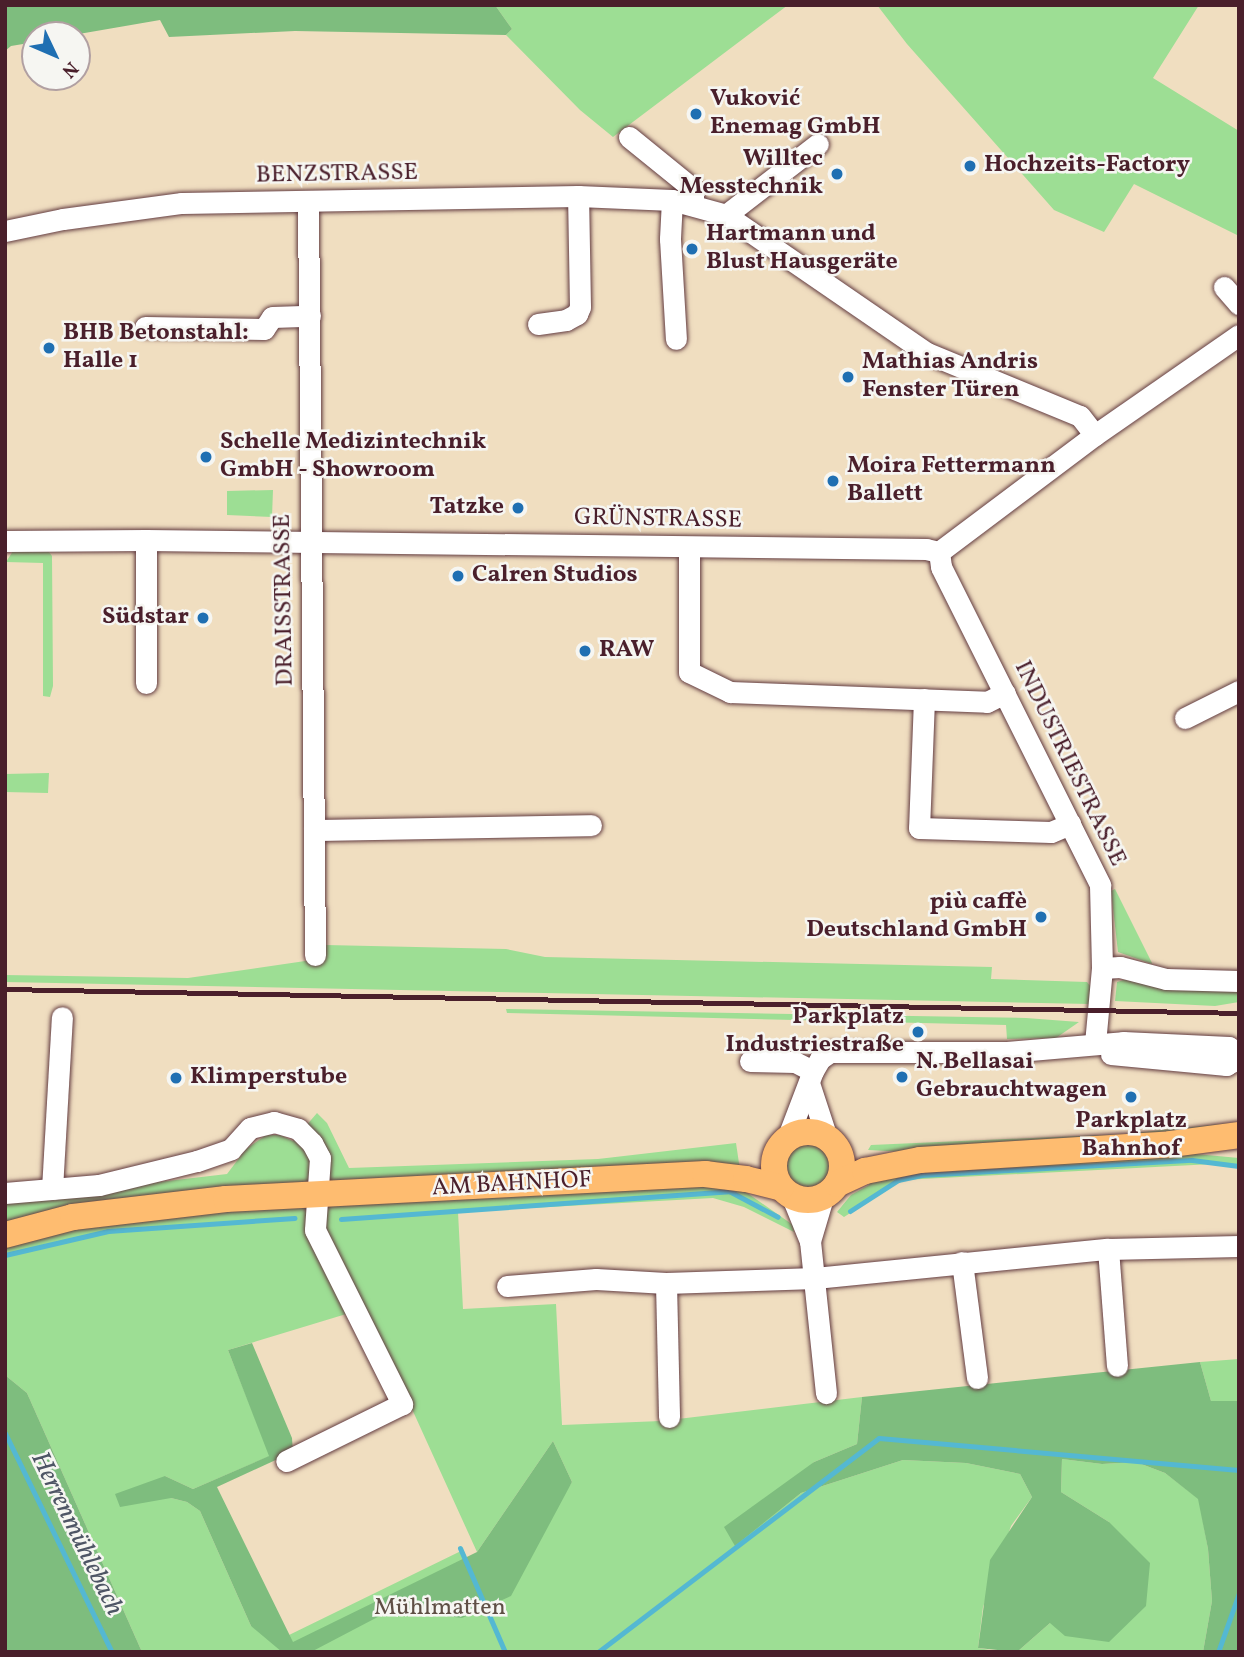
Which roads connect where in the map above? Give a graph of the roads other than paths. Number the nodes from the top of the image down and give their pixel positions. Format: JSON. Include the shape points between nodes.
{"nodes":[{"id":1,"x":629,"y":137,"type":"dead end"},
{"id":2,"x":818,"y":144,"type":"dead end"},
{"id":3,"x":578,"y":196,"type":"junction"},
{"id":4,"x":308,"y":202,"type":"junction"},
{"id":5,"x":682,"y":202,"type":"junction"},
{"id":6,"x":726,"y":215,"type":"junction"},
{"id":7,"x":5,"y":231,"type":"edge"},
{"id":8,"x":1224,"y":287,"type":"dead end"},
{"id":9,"x":1239,"y":304,"type":"edge"},
{"id":10,"x":310,"y":316,"type":"junction"},
{"id":11,"x":538,"y":324,"type":"dead end"},
{"id":12,"x":145,"y":327,"type":"dead end"},
{"id":13,"x":1239,"y":335,"type":"edge"},
{"id":14,"x":676,"y":339,"type":"dead end"},
{"id":15,"x":1095,"y":435,"type":"junction"},
{"id":16,"x":145,"y":540,"type":"junction"},
{"id":17,"x":5,"y":541,"type":"edge"},
{"id":18,"x":309,"y":542,"type":"junction"},
{"id":19,"x":689,"y":547,"type":"junction"},
{"id":20,"x":939,"y":552,"type":"junction"},
{"id":21,"x":146,"y":683,"type":"dead end"},
{"id":22,"x":1239,"y":691,"type":"edge"},
{"id":23,"x":1005,"y":693,"type":"junction"},
{"id":24,"x":924,"y":699,"type":"junction"},
{"id":25,"x":1185,"y":718,"type":"dead end"},
{"id":26,"x":1070,"y":824,"type":"junction"},
{"id":27,"x":591,"y":825,"type":"dead end"},
{"id":28,"x":314,"y":830,"type":"junction"},
{"id":29,"x":315,"y":955,"type":"dead end"},
{"id":30,"x":1102,"y":968,"type":"junction"},
{"id":31,"x":1239,"y":981,"type":"edge"},
{"id":32,"x":62,"y":1017,"type":"dead end"},
{"id":33,"x":1095,"y":1044,"type":"junction"},
{"id":34,"x":1239,"y":1056,"type":"edge"},
{"id":35,"x":750,"y":1061,"type":"dead end"},
{"id":36,"x":811,"y":1077,"type":"junction"},
{"id":37,"x":1239,"y":1135,"type":"edge"},
{"id":38,"x":830,"y":1141,"type":"junction"},
{"id":39,"x":1171,"y":1144,"type":"junction"},
{"id":40,"x":783,"y":1145,"type":"junction"},
{"id":41,"x":1239,"y":1151,"type":"edge"},
{"id":42,"x":920,"y":1160,"type":"junction"},
{"id":43,"x":705,"y":1174,"type":"junction"},
{"id":44,"x":52,"y":1189,"type":"junction"},
{"id":45,"x":830,"y":1190,"type":"junction"},
{"id":46,"x":787,"y":1192,"type":"junction"},
{"id":47,"x":5,"y":1193,"type":"edge"},
{"id":48,"x":319,"y":1196,"type":"junction"},
{"id":49,"x":5,"y":1235,"type":"edge"},
{"id":50,"x":810,"y":1241,"type":"junction"},
{"id":51,"x":1239,"y":1246,"type":"edge"},
{"id":52,"x":1108,"y":1249,"type":"junction"},
{"id":53,"x":962,"y":1262,"type":"junction"},
{"id":54,"x":814,"y":1278,"type":"junction"},
{"id":55,"x":666,"y":1283,"type":"junction"},
{"id":56,"x":507,"y":1286,"type":"dead end"},
{"id":57,"x":1117,"y":1366,"type":"dead end"},
{"id":58,"x":977,"y":1378,"type":"dead end"},
{"id":59,"x":826,"y":1393,"type":"dead end"},
{"id":60,"x":669,"y":1417,"type":"dead end"},
{"id":61,"x":286,"y":1461,"type":"dead end"}],
"edges":[{"from":1,"to":5,"type":"street","via":[[693,190]]},
{"from":2,"to":6,"type":"street"},
{"from":3,"to":4,"type":"street","name":"BENZSTRASSE"},
{"from":3,"to":5,"type":"street","name":"BENZSTRASSE"},
{"from":3,"to":11,"type":"street","via":[[580,307],[566,320]]},
{"from":4,"to":7,"type":"street","name":"BENZSTRASSE","via":[[182,203]]},
{"from":4,"to":10,"type":"street","name":"DRAISSTRASSE"},
{"from":5,"to":6,"type":"street","name":"BENZSTRASSE"},
{"from":5,"to":14,"type":"street","via":[[670,239]]},
{"from":6,"to":15,"type":"street","name":"BENZSTRASSE","via":[[927,353],[1080,416]]},
{"from":8,"to":9,"type":"street"},
{"from":10,"to":12,"type":"street","via":[[272,317],[264,329]]},
{"from":10,"to":18,"type":"street","name":"DRAISSTRASSE"},
{"from":13,"to":15,"type":"street"},
{"from":15,"to":20,"type":"street"},
{"from":16,"to":17,"type":"street","name":"GRÜNSTRASSE"},
{"from":16,"to":18,"type":"street","name":"GRÜNSTRASSE"},
{"from":16,"to":21,"type":"street"},
{"from":18,"to":19,"type":"street","name":"GRÜNSTRASSE"},
{"from":18,"to":28,"type":"street","name":"DRAISSTRASSE"},
{"from":19,"to":20,"type":"street","name":"GRÜNSTRASSE"},
{"from":19,"to":24,"type":"street","via":[[689,672],[730,692]]},
{"from":20,"to":23,"type":"street","name":"INDUSTRIESTRASSE","via":[[941,567]]},
{"from":22,"to":25,"type":"street"},
{"from":23,"to":24,"type":"street","via":[[987,702]]},
{"from":23,"to":26,"type":"street","name":"INDUSTRIESTRASSE"},
{"from":24,"to":26,"type":"street","via":[[919,828],[1051,832]]},
{"from":26,"to":30,"type":"street","name":"INDUSTRIESTRASSE","via":[[1100,885]]},
{"from":27,"to":28,"type":"street"},
{"from":28,"to":29,"type":"street","name":"DRAISSTRASSE"},
{"from":30,"to":31,"type":"street","via":[[1120,967],[1167,979]]},
{"from":30,"to":33,"type":"street","name":"INDUSTRIESTRASSE"},
{"from":32,"to":44,"type":"street"},
{"from":33,"to":34,"type":"street","via":[[1229,1047]]},
{"from":33,"to":36,"type":"street","via":[[1007,1052],[830,1052],[820,1059]]},
{"from":35,"to":36,"type":"street","via":[[795,1062]]},
{"from":36,"to":38,"type":"street"},
{"from":36,"to":40,"type":"street"},
{"from":37,"to":39,"type":"main road","name":"AM BAHNHOF"},
{"from":38,"to":40,"type":"main road","name":"AM BAHNHOF","via":[[805,1132]]},
{"from":38,"to":42,"type":"main road","name":"AM BAHNHOF","via":[[864,1154]]},
{"from":38,"to":45,"type":"main road","via":[[842,1162]]},
{"from":39,"to":41,"type":"main road","name":"AM BAHNHOF"},
{"from":39,"to":42,"type":"main road","name":"AM BAHNHOF"},
{"from":40,"to":43,"type":"main road","name":"AM BAHNHOF"},
{"from":40,"to":46,"type":"main road","via":[[774,1166]]},
{"from":42,"to":45,"type":"main road","name":"AM BAHNHOF","via":[[865,1171]]},
{"from":43,"to":46,"type":"main road","name":"AM BAHNHOF","via":[[746,1179]]},
{"from":43,"to":48,"type":"main road","name":"AM BAHNHOF"},
{"from":44,"to":47,"type":"street"},
{"from":44,"to":48,"type":"street","via":[[99,1185],[197,1161],[231,1149],[250,1128],[274,1122],[298,1129],[312,1143],[320,1158]]},
{"from":45,"to":46,"type":"main road","name":"AM BAHNHOF","via":[[811,1200]]},
{"from":45,"to":50,"type":"street"},
{"from":46,"to":50,"type":"street"},
{"from":48,"to":49,"type":"main road","name":"AM BAHNHOF","via":[[151,1206],[73,1217]]},
{"from":48,"to":61,"type":"street","via":[[315,1230],[401,1404]]},
{"from":50,"to":54,"type":"street"},
{"from":51,"to":52,"type":"street"},
{"from":52,"to":53,"type":"street"},
{"from":52,"to":57,"type":"street"},
{"from":53,"to":54,"type":"street"},
{"from":53,"to":58,"type":"street"},
{"from":54,"to":55,"type":"street"},
{"from":54,"to":59,"type":"street"},
{"from":55,"to":56,"type":"street","via":[[596,1279]]},
{"from":55,"to":60,"type":"street"}]}
